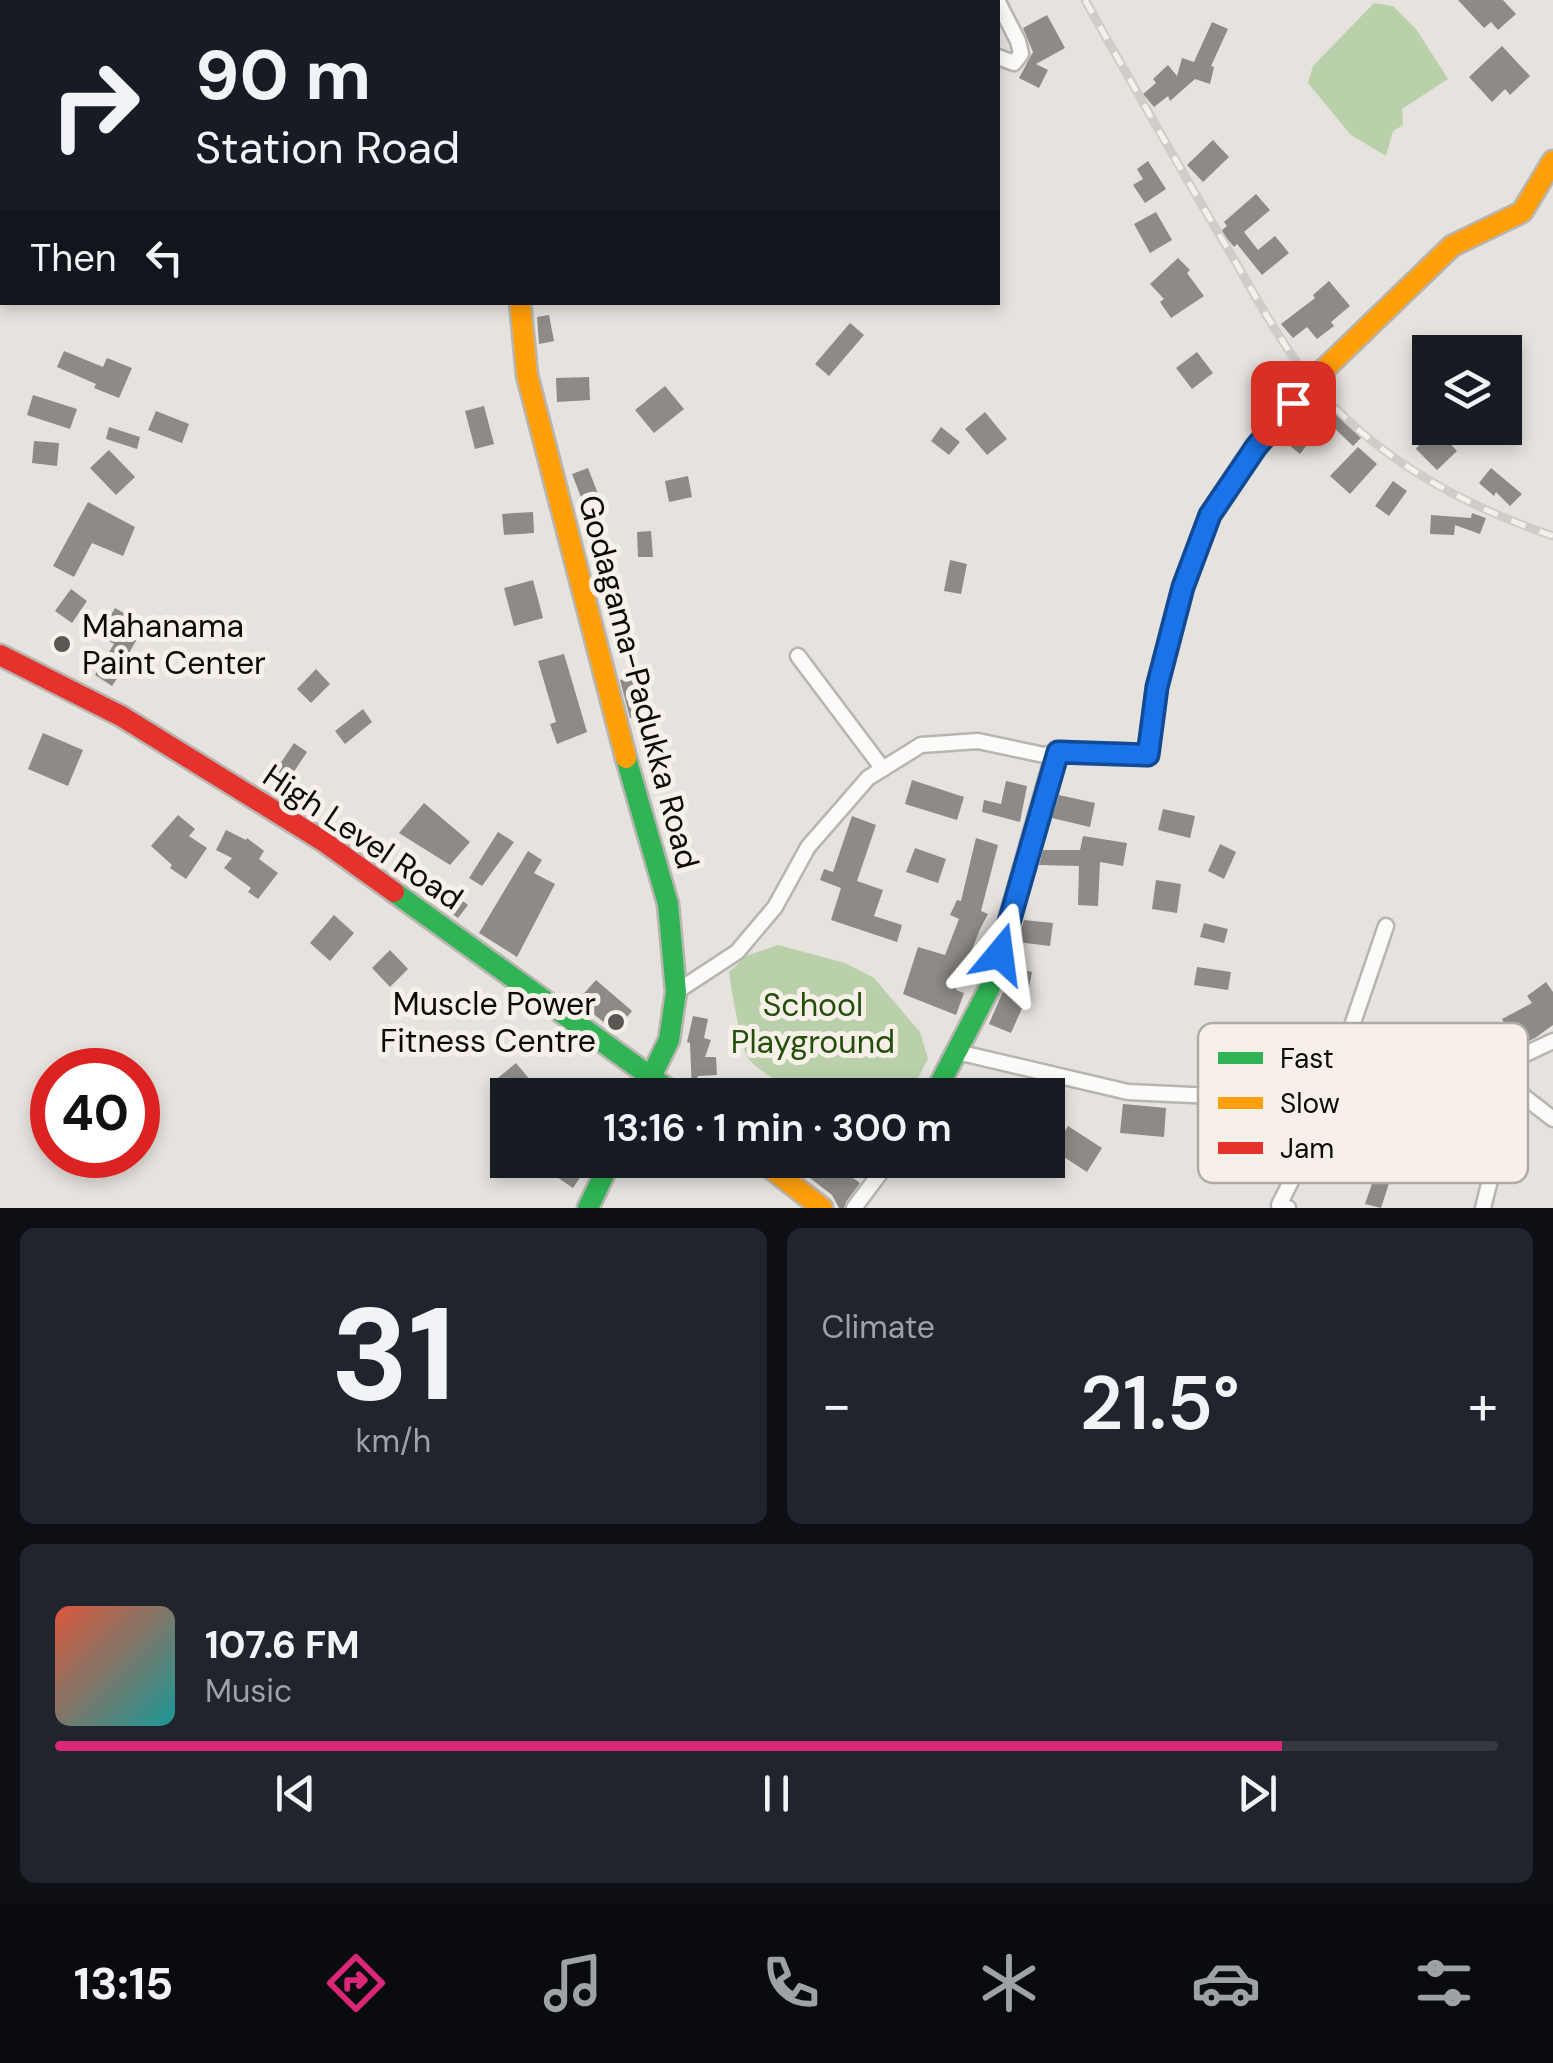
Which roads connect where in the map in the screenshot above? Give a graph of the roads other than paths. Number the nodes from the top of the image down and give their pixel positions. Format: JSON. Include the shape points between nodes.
{"nodes":[{"id":1,"x":1000,"y":7,"type":"edge"},
{"id":2,"x":1000,"y":58,"type":"edge"},
{"id":3,"x":1553,"y":161,"type":"edge"},
{"id":4,"x":520,"y":305,"type":"edge"},
{"id":5,"x":0,"y":655,"type":"edge"},
{"id":6,"x":798,"y":656,"type":"dead end"},
{"id":7,"x":1058,"y":752,"type":"junction"},
{"id":8,"x":882,"y":769,"type":"junction"},
{"id":9,"x":1386,"y":926,"type":"dead end"},
{"id":10,"x":676,"y":992,"type":"junction"},
{"id":11,"x":1353,"y":1023,"type":"edge"},
{"id":12,"x":1553,"y":1041,"type":"edge"},
{"id":13,"x":957,"y":1052,"type":"junction"},
{"id":14,"x":1528,"y":1053,"type":"edge"},
{"id":15,"x":636,"y":1078,"type":"edge"},
{"id":16,"x":651,"y":1078,"type":"edge"},
{"id":17,"x":943,"y":1078,"type":"edge"},
{"id":18,"x":1198,"y":1095,"type":"edge"},
{"id":19,"x":1528,"y":1100,"type":"edge"},
{"id":20,"x":1553,"y":1119,"type":"edge"},
{"id":21,"x":602,"y":1178,"type":"edge"},
{"id":22,"x":783,"y":1178,"type":"edge"},
{"id":23,"x":876,"y":1178,"type":"edge"},
{"id":24,"x":1291,"y":1183,"type":"edge"},
{"id":25,"x":1490,"y":1183,"type":"edge"},
{"id":26,"x":588,"y":1208,"type":"edge"},
{"id":27,"x":822,"y":1208,"type":"edge"},
{"id":28,"x":854,"y":1208,"type":"edge"},
{"id":29,"x":1288,"y":1208,"type":"edge"},
{"id":30,"x":1484,"y":1208,"type":"edge"}],
"edges":[{"from":1,"to":2,"type":"street","via":[[1021,54],[1014,63]]},
{"from":3,"to":7,"type":"main road","via":[[1522,212],[1452,246],[1312,382],[1247,460],[1210,515],[1183,587],[1157,687],[1148,755]]},
{"from":4,"to":10,"type":"main road","name":"Godagama-Padukka Road","via":[[527,375],[668,904]]},
{"from":5,"to":15,"type":"main road","name":"High Level Road","via":[[121,716],[323,841]]},
{"from":6,"to":8,"type":"street"},
{"from":7,"to":8,"type":"street","via":[[1044,756],[978,741],[920,745]]},
{"from":7,"to":13,"type":"main road","via":[[990,987]]},
{"from":8,"to":10,"type":"street","via":[[808,846],[775,908],[738,952]]},
{"from":9,"to":11,"type":"street"},
{"from":10,"to":16,"type":"main road","name":"Godagama-Padukka Road","via":[[669,1040]]},
{"from":12,"to":14,"type":"street"},
{"from":13,"to":17,"type":"main road"},
{"from":13,"to":18,"type":"street","via":[[1128,1092]]},
{"from":19,"to":20,"type":"street"},
{"from":21,"to":26,"type":"main road"},
{"from":22,"to":27,"type":"main road"},
{"from":23,"to":28,"type":"street"},
{"from":24,"to":29,"type":"street","via":[[1280,1205]]},
{"from":25,"to":30,"type":"street"}]}
